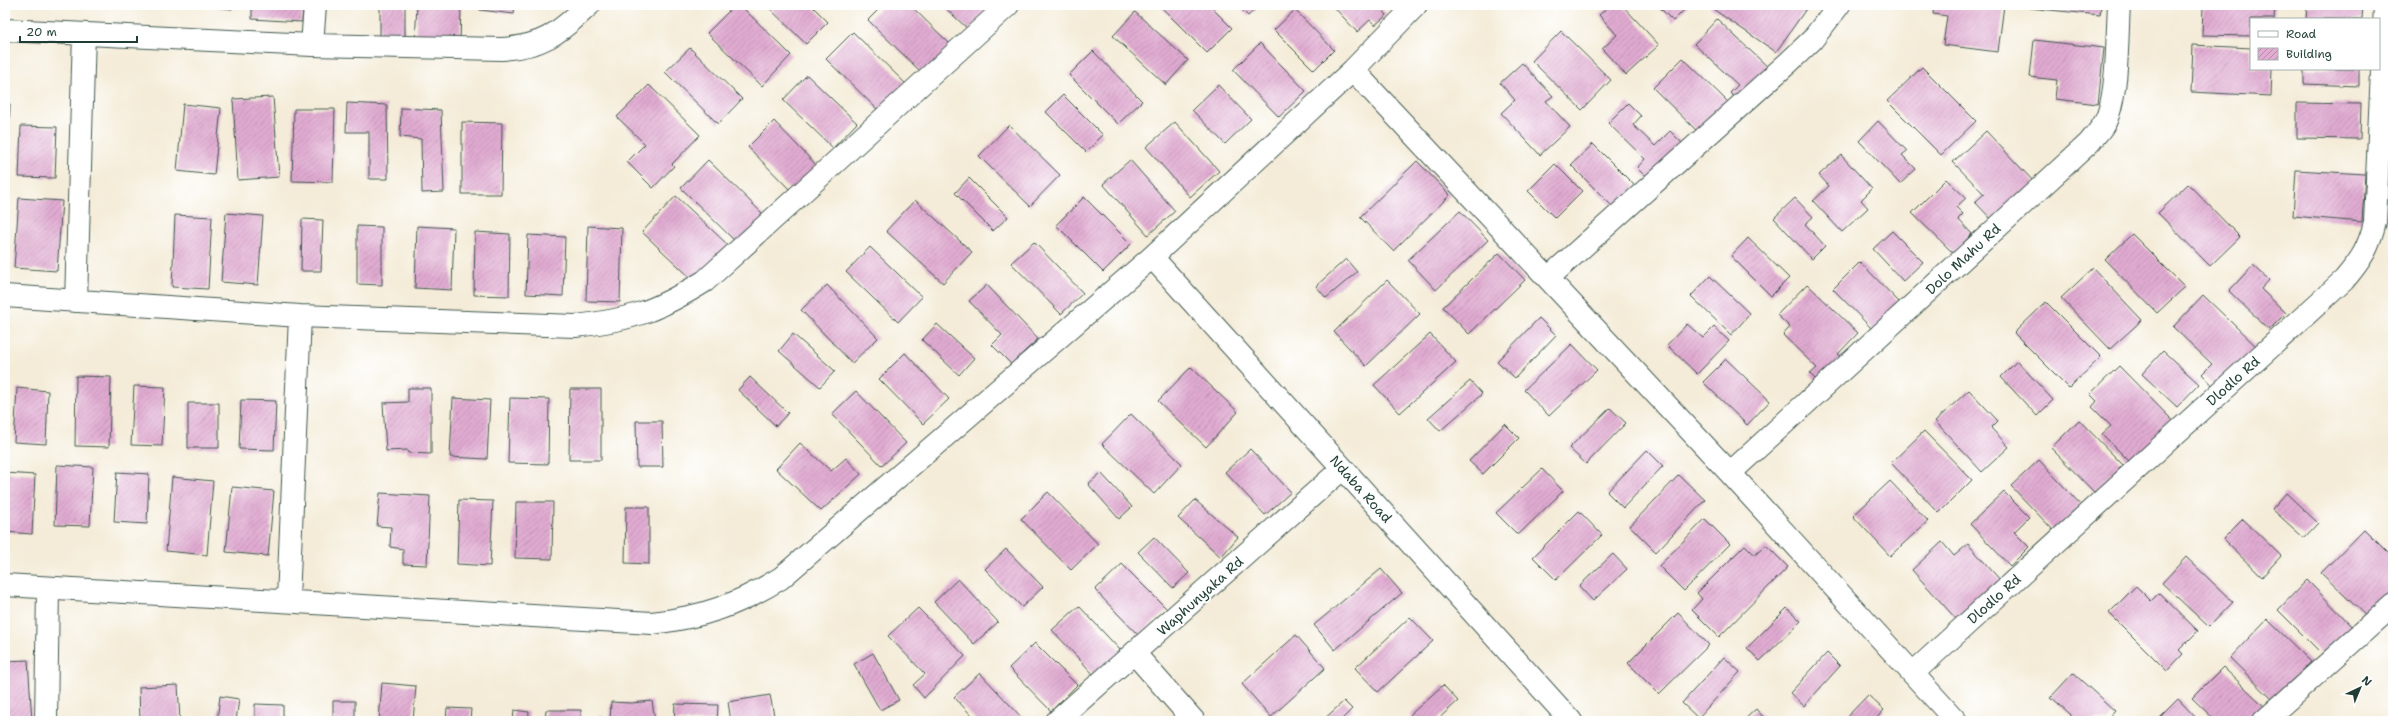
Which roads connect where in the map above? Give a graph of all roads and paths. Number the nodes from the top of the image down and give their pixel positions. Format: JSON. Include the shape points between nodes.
{"nodes":[{"id":1,"x":315,"y":5,"type":"edge"},
{"id":2,"x":589,"y":5,"type":"edge"},
{"id":3,"x":1008,"y":5,"type":"edge"},
{"id":4,"x":1416,"y":5,"type":"edge"},
{"id":5,"x":1839,"y":5,"type":"edge"},
{"id":6,"x":2119,"y":5,"type":"edge"},
{"id":7,"x":2385,"y":5,"type":"edge"},
{"id":8,"x":5,"y":30,"type":"edge"},
{"id":9,"x":84,"y":34,"type":"junction"},
{"id":10,"x":312,"y":45,"type":"junction"},
{"id":11,"x":1354,"y":70,"type":"junction"},
{"id":12,"x":1152,"y":257,"type":"junction"},
{"id":13,"x":1548,"y":278,"type":"junction"},
{"id":14,"x":5,"y":296,"type":"edge"},
{"id":15,"x":76,"y":300,"type":"junction"},
{"id":16,"x":300,"y":316,"type":"junction"},
{"id":17,"x":1342,"y":469,"type":"junction"},
{"id":18,"x":1730,"y":473,"type":"junction"},
{"id":19,"x":5,"y":585,"type":"edge"},
{"id":20,"x":48,"y":588,"type":"junction"},
{"id":21,"x":288,"y":600,"type":"junction"},
{"id":22,"x":2393,"y":605,"type":"edge"},
{"id":23,"x":1135,"y":654,"type":"junction"},
{"id":24,"x":1913,"y":673,"type":"junction"},
{"id":25,"x":46,"y":721,"type":"edge"},
{"id":26,"x":1057,"y":721,"type":"edge"},
{"id":27,"x":1194,"y":721,"type":"edge"},
{"id":28,"x":1571,"y":721,"type":"edge"},
{"id":29,"x":1956,"y":721,"type":"edge"},
{"id":30,"x":2264,"y":721,"type":"edge"}],
"edges":[{"from":1,"to":10,"type":"street"},
{"from":2,"to":10,"type":"street","via":[[547,40],[526,47],[502,49]]},
{"from":3,"to":16,"type":"street","via":[[706,281],[648,312],[613,322],[575,326]]},
{"from":4,"to":11,"type":"street"},
{"from":5,"to":13,"type":"street","via":[[1812,40],[1789,62]]},
{"from":6,"to":18,"type":"street","name":"Dolo Mahu Rd","via":[[2112,100],[2108,116],[2089,143]]},
{"from":7,"to":24,"type":"street","name":"Dlodlo Rd","via":[[2375,222],[2371,241],[2362,258],[2344,280]]},
{"from":8,"to":9,"type":"street"},
{"from":9,"to":10,"type":"street"},
{"from":9,"to":15,"type":"street"},
{"from":11,"to":12,"type":"street"},
{"from":11,"to":13,"type":"street"},
{"from":12,"to":17,"type":"street","name":"Ndaba Road"},
{"from":12,"to":21,"type":"street","via":[[781,578],[752,596],[718,610],[680,620],[652,622]]},
{"from":13,"to":18,"type":"street"},
{"from":14,"to":15,"type":"street"},
{"from":15,"to":16,"type":"street"},
{"from":16,"to":21,"type":"street"},
{"from":17,"to":23,"type":"street","name":"Waphunyaka Rd"},
{"from":17,"to":28,"type":"street","name":"Ndaba Road"},
{"from":18,"to":24,"type":"street"},
{"from":19,"to":20,"type":"street"},
{"from":20,"to":21,"type":"street"},
{"from":20,"to":25,"type":"street"},
{"from":22,"to":30,"type":"street"},
{"from":23,"to":26,"type":"street","name":"Waphunyaka Rd"},
{"from":23,"to":27,"type":"street"},
{"from":24,"to":29,"type":"street"}]}
